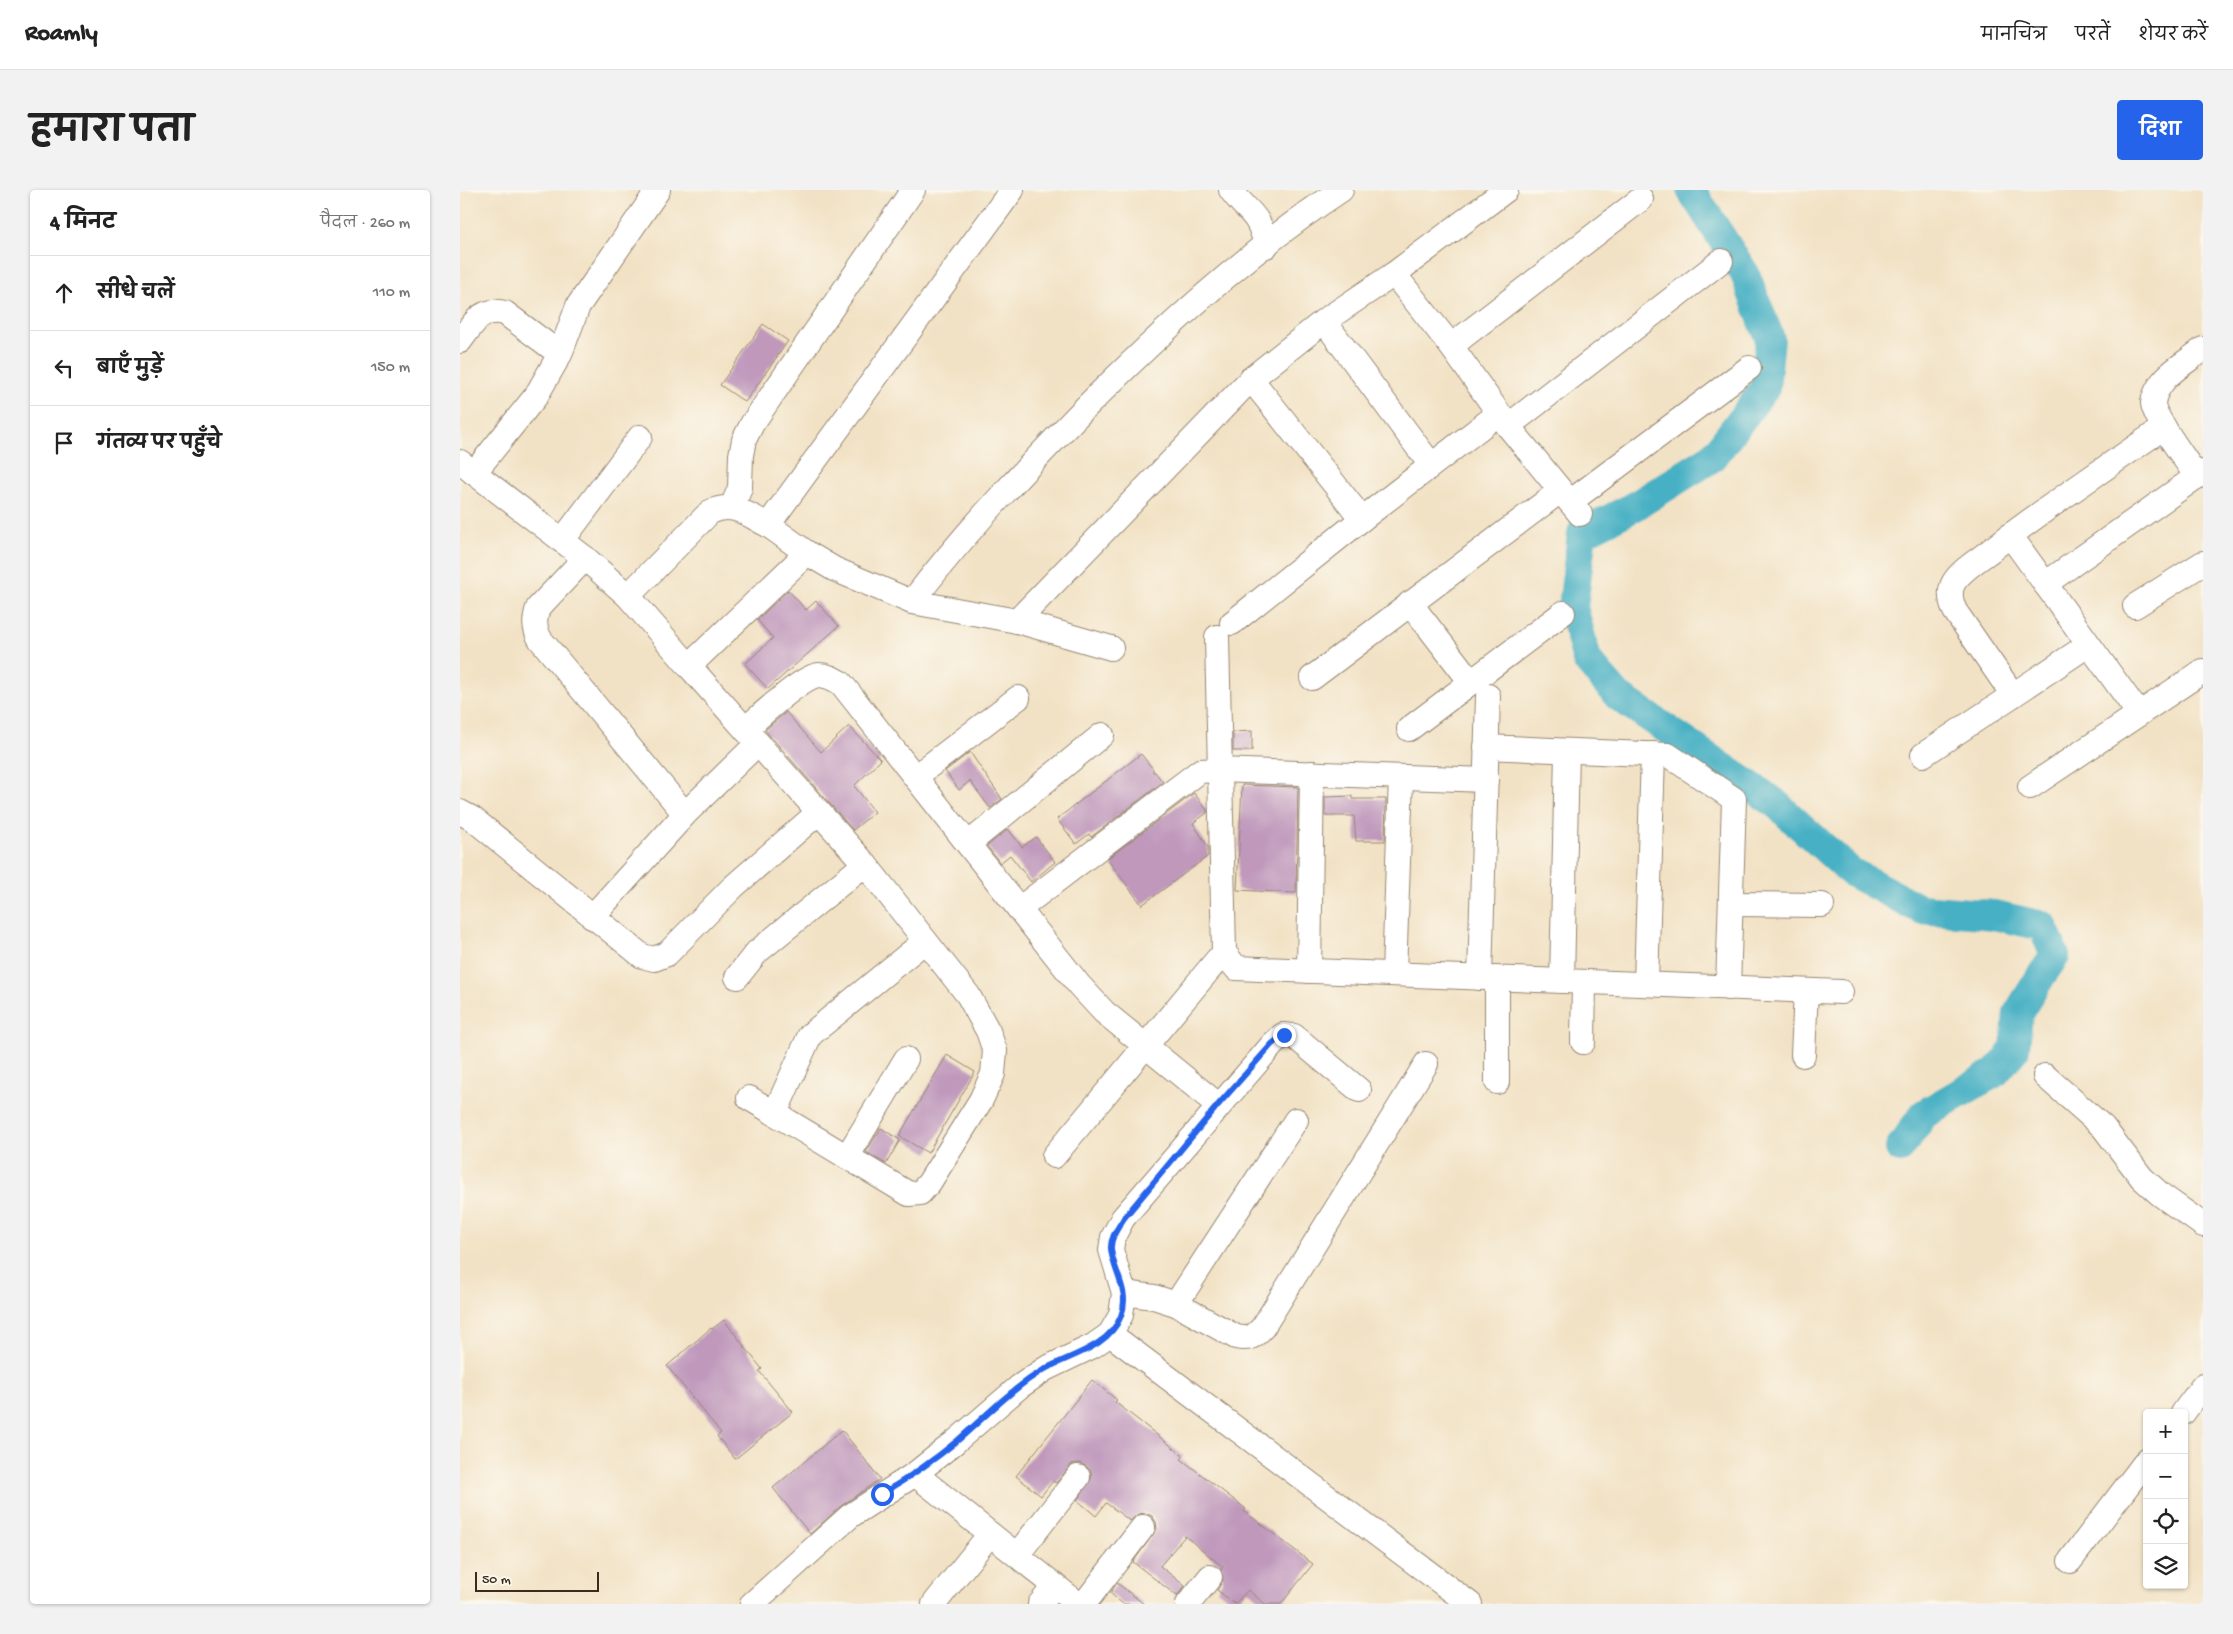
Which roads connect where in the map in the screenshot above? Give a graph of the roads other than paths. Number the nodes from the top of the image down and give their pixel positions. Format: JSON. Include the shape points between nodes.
{"nodes":[{"id":1,"x":658,"y":190,"type":"edge"},
{"id":2,"x":914,"y":190,"type":"edge"},
{"id":3,"x":1012,"y":190,"type":"edge"},
{"id":4,"x":1231,"y":190,"type":"edge"},
{"id":5,"x":1341,"y":190,"type":"edge"},
{"id":6,"x":1506,"y":190,"type":"edge"},
{"id":7,"x":1641,"y":199,"type":"dead end"},
{"id":8,"x":1266,"y":246,"type":"junction"},
{"id":9,"x":1721,"y":261,"type":"dead end"},
{"id":10,"x":1394,"y":274,"type":"junction"},
{"id":11,"x":1324,"y":321,"type":"junction"},
{"id":12,"x":460,"y":341,"type":"edge"},
{"id":13,"x":1451,"y":346,"type":"junction"},
{"id":14,"x":2203,"y":349,"type":"edge"},
{"id":15,"x":560,"y":354,"type":"junction"},
{"id":16,"x":1749,"y":368,"type":"dead end"},
{"id":17,"x":1251,"y":379,"type":"junction"},
{"id":18,"x":1503,"y":420,"type":"junction"},
{"id":19,"x":2164,"y":427,"type":"junction"},
{"id":20,"x":640,"y":437,"type":"dead end"},
{"id":21,"x":1431,"y":465,"type":"junction"},
{"id":22,"x":467,"y":468,"type":"edge"},
{"id":23,"x":2200,"y":474,"type":"edge"},
{"id":24,"x":1570,"y":502,"type":"junction"},
{"id":25,"x":732,"y":507,"type":"junction"},
{"id":26,"x":1362,"y":519,"type":"junction"},
{"id":27,"x":768,"y":526,"type":"junction"},
{"id":28,"x":2010,"y":536,"type":"junction"},
{"id":29,"x":562,"y":541,"type":"junction"},
{"id":30,"x":807,"y":554,"type":"junction"},
{"id":31,"x":585,"y":558,"type":"junction"},
{"id":32,"x":2203,"y":563,"type":"edge"},
{"id":33,"x":2045,"y":584,"type":"junction"},
{"id":34,"x":628,"y":596,"type":"junction"},
{"id":35,"x":912,"y":602,"type":"junction"},
{"id":36,"x":1410,"y":603,"type":"junction"},
{"id":37,"x":2136,"y":606,"type":"dead end"},
{"id":38,"x":1563,"y":612,"type":"dead end"},
{"id":39,"x":1017,"y":621,"type":"junction"},
{"id":40,"x":2088,"y":645,"type":"junction"},
{"id":41,"x":1111,"y":648,"type":"dead end"},
{"id":42,"x":689,"y":666,"type":"junction"},
{"id":43,"x":2203,"y":671,"type":"edge"},
{"id":44,"x":1312,"y":678,"type":"dead end"},
{"id":45,"x":1479,"y":689,"type":"junction"},
{"id":46,"x":2013,"y":694,"type":"junction"},
{"id":47,"x":1018,"y":698,"type":"dead end"},
{"id":48,"x":2139,"y":714,"type":"junction"},
{"id":49,"x":1409,"y":729,"type":"dead end"},
{"id":50,"x":1102,"y":735,"type":"dead end"},
{"id":51,"x":752,"y":736,"type":"junction"},
{"id":52,"x":1486,"y":747,"type":"junction"},
{"id":53,"x":1567,"y":751,"type":"junction"},
{"id":54,"x":1653,"y":754,"type":"junction"},
{"id":55,"x":1923,"y":755,"type":"dead end"},
{"id":56,"x":1220,"y":770,"type":"junction"},
{"id":57,"x":1312,"y":773,"type":"junction"},
{"id":58,"x":915,"y":777,"type":"junction"},
{"id":59,"x":1401,"y":777,"type":"junction"},
{"id":60,"x":1486,"y":780,"type":"junction"},
{"id":61,"x":2030,"y":787,"type":"dead end"},
{"id":62,"x":460,"y":812,"type":"edge"},
{"id":63,"x":819,"y":812,"type":"junction"},
{"id":64,"x":685,"y":814,"type":"junction"},
{"id":65,"x":968,"y":844,"type":"junction"},
{"id":66,"x":865,"y":864,"type":"junction"},
{"id":67,"x":1731,"y":904,"type":"junction"},
{"id":68,"x":1822,"y":905,"type":"dead end"},
{"id":69,"x":1019,"y":908,"type":"junction"},
{"id":70,"x":592,"y":917,"type":"junction"},
{"id":71,"x":926,"y":941,"type":"junction"},
{"id":72,"x":1217,"y":960,"type":"dead end"},
{"id":73,"x":1309,"y":971,"type":"junction"},
{"id":74,"x":1394,"y":974,"type":"junction"},
{"id":75,"x":737,"y":977,"type":"dead end"},
{"id":76,"x":1489,"y":978,"type":"junction"},
{"id":77,"x":1573,"y":982,"type":"junction"},
{"id":78,"x":1646,"y":984,"type":"junction"},
{"id":79,"x":1728,"y":988,"type":"junction"},
{"id":80,"x":1806,"y":991,"type":"junction"},
{"id":81,"x":1841,"y":992,"type":"dead end"},
{"id":82,"x":1583,"y":1042,"type":"dead end"},
{"id":83,"x":1145,"y":1047,"type":"junction"},
{"id":84,"x":1803,"y":1055,"type":"dead end"},
{"id":85,"x":906,"y":1059,"type":"dead end"},
{"id":86,"x":1426,"y":1064,"type":"dead end"},
{"id":87,"x":2045,"y":1076,"type":"dead end"},
{"id":88,"x":1497,"y":1082,"type":"dead end"},
{"id":89,"x":1360,"y":1090,"type":"dead end"},
{"id":90,"x":749,"y":1098,"type":"dead end"},
{"id":91,"x":1218,"y":1105,"type":"junction"},
{"id":92,"x":774,"y":1113,"type":"junction"},
{"id":93,"x":1296,"y":1120,"type":"dead end"},
{"id":94,"x":1054,"y":1156,"type":"dead end"},
{"id":95,"x":847,"y":1157,"type":"junction"},
{"id":96,"x":2203,"y":1225,"type":"edge"},
{"id":97,"x":1124,"y":1294,"type":"junction"},
{"id":98,"x":1176,"y":1304,"type":"junction"},
{"id":99,"x":1110,"y":1334,"type":"junction"},
{"id":100,"x":2203,"y":1386,"type":"edge"},
{"id":101,"x":2186,"y":1409,"type":"edge"},
{"id":102,"x":2143,"y":1465,"type":"edge"},
{"id":103,"x":914,"y":1474,"type":"junction"},
{"id":104,"x":1078,"y":1477,"type":"dead end"},
{"id":105,"x":1143,"y":1528,"type":"dead end"},
{"id":106,"x":990,"y":1534,"type":"junction"},
{"id":107,"x":1017,"y":1555,"type":"junction"},
{"id":108,"x":2070,"y":1561,"type":"dead end"},
{"id":109,"x":1210,"y":1577,"type":"dead end"},
{"id":110,"x":1055,"y":1586,"type":"junction"},
{"id":111,"x":752,"y":1604,"type":"edge"},
{"id":112,"x":934,"y":1604,"type":"edge"},
{"id":113,"x":1040,"y":1604,"type":"edge"},
{"id":114,"x":1078,"y":1604,"type":"edge"},
{"id":115,"x":1084,"y":1604,"type":"edge"},
{"id":116,"x":1188,"y":1604,"type":"edge"},
{"id":117,"x":1470,"y":1604,"type":"edge"}],
"edges":[{"from":1,"to":15,"type":"street","via":[[578,306]]},
{"from":2,"to":25,"type":"street","via":[[752,424],[744,440],[740,488]]},
{"from":3,"to":27,"type":"street"},
{"from":4,"to":8,"type":"street","via":[[1256,216]]},
{"from":5,"to":8,"type":"street"},
{"from":6,"to":10,"type":"street"},
{"from":7,"to":13,"type":"street"},
{"from":8,"to":35,"type":"street","via":[[1216,286],[1103,390],[1012,482]]},
{"from":9,"to":18,"type":"street"},
{"from":10,"to":11,"type":"street"},
{"from":10,"to":13,"type":"street"},
{"from":11,"to":17,"type":"street"},
{"from":11,"to":21,"type":"street"},
{"from":12,"to":15,"type":"street","via":[[482,315],[496,311],[505,313]]},
{"from":13,"to":18,"type":"street"},
{"from":14,"to":19,"type":"street","via":[[2166,378],[2158,389],[2153,403]]},
{"from":15,"to":22,"type":"street","via":[[536,396]]},
{"from":16,"to":24,"type":"street"},
{"from":17,"to":26,"type":"street"},
{"from":17,"to":39,"type":"street"},
{"from":18,"to":21,"type":"street"},
{"from":18,"to":24,"type":"street"},
{"from":19,"to":23,"type":"street"},
{"from":19,"to":28,"type":"street"},
{"from":20,"to":29,"type":"street"},
{"from":21,"to":26,"type":"street"},
{"from":22,"to":29,"type":"street"},
{"from":23,"to":33,"type":"street"},
{"from":24,"to":36,"type":"street"},
{"from":25,"to":27,"type":"street"},
{"from":25,"to":34,"type":"street","via":[[710,512]]},
{"from":26,"to":56,"type":"street","via":[[1225,630]]},
{"from":27,"to":30,"type":"street"},
{"from":28,"to":33,"type":"street"},
{"from":28,"to":46,"type":"street","via":[[1963,572],[1950,590],[1956,611]]},
{"from":29,"to":31,"type":"street"},
{"from":30,"to":35,"type":"street"},
{"from":30,"to":42,"type":"street"},
{"from":31,"to":34,"type":"street"},
{"from":31,"to":64,"type":"street","via":[[538,608],[536,630],[540,639]]},
{"from":32,"to":37,"type":"street"},
{"from":33,"to":40,"type":"street"},
{"from":34,"to":42,"type":"street"},
{"from":35,"to":39,"type":"street"},
{"from":36,"to":44,"type":"street"},
{"from":36,"to":45,"type":"street"},
{"from":38,"to":45,"type":"street"},
{"from":39,"to":41,"type":"street"},
{"from":40,"to":46,"type":"street"},
{"from":40,"to":48,"type":"street"},
{"from":42,"to":51,"type":"street"},
{"from":43,"to":48,"type":"street"},
{"from":45,"to":49,"type":"street"},
{"from":45,"to":52,"type":"street"},
{"from":46,"to":55,"type":"street"},
{"from":47,"to":58,"type":"street"},
{"from":48,"to":61,"type":"street"},
{"from":50,"to":65,"type":"street"},
{"from":51,"to":58,"type":"street","via":[[805,679],[818,675],[832,677],[841,683]]},
{"from":51,"to":63,"type":"street"},
{"from":51,"to":64,"type":"street"},
{"from":52,"to":53,"type":"street"},
{"from":52,"to":60,"type":"street"},
{"from":53,"to":54,"type":"street"},
{"from":53,"to":77,"type":"street"},
{"from":54,"to":67,"type":"street","via":[[1668,755],[1734,799]]},
{"from":54,"to":78,"type":"street"},
{"from":56,"to":57,"type":"street"},
{"from":56,"to":69,"type":"street","via":[[1200,771]]},
{"from":56,"to":73,"type":"street","via":[[1224,952],[1236,968]]},
{"from":57,"to":59,"type":"street"},
{"from":57,"to":73,"type":"street"},
{"from":58,"to":65,"type":"street"},
{"from":59,"to":60,"type":"street"},
{"from":59,"to":74,"type":"street"},
{"from":60,"to":76,"type":"street"},
{"from":62,"to":70,"type":"street"},
{"from":63,"to":66,"type":"street"},
{"from":63,"to":70,"type":"street","via":[[733,887],[667,954],[654,959],[642,956]]},
{"from":64,"to":70,"type":"street"},
{"from":65,"to":69,"type":"street"},
{"from":66,"to":71,"type":"street"},
{"from":66,"to":75,"type":"street","via":[[757,952]]},
{"from":67,"to":68,"type":"street"},
{"from":67,"to":79,"type":"street"},
{"from":69,"to":83,"type":"street","via":[[1085,992]]},
{"from":71,"to":92,"type":"street","via":[[810,1035]]},
{"from":71,"to":95,"type":"street","via":[[968,995],[988,1031],[995,1051],[993,1074],[981,1100],[930,1184],[920,1193],[909,1194]]},
{"from":72,"to":83,"type":"street"},
{"from":73,"to":74,"type":"street"},
{"from":74,"to":76,"type":"street"},
{"from":76,"to":77,"type":"street"},
{"from":76,"to":88,"type":"street"},
{"from":77,"to":78,"type":"street"},
{"from":77,"to":82,"type":"street"},
{"from":78,"to":79,"type":"street"},
{"from":79,"to":80,"type":"street"},
{"from":80,"to":81,"type":"street"},
{"from":80,"to":84,"type":"street"},
{"from":83,"to":91,"type":"street"},
{"from":83,"to":94,"type":"street"},
{"from":85,"to":95,"type":"street"},
{"from":86,"to":98,"type":"street","via":[[1256,1335],[1246,1339],[1236,1337]]},
{"from":87,"to":96,"type":"street","via":[[2103,1127],[2142,1178]]},
{"from":89,"to":91,"type":"street","via":[[1301,1040],[1284,1035],[1272,1044]]},
{"from":90,"to":92,"type":"street"},
{"from":91,"to":97,"type":"street","via":[[1124,1218],[1113,1236],[1111,1250]]},
{"from":92,"to":95,"type":"street"},
{"from":93,"to":98,"type":"street"},
{"from":97,"to":98,"type":"street"},
{"from":97,"to":99,"type":"street","via":[[1121,1315]]},
{"from":99,"to":103,"type":"street","via":[[1019,1387]]},
{"from":99,"to":117,"type":"street"},
{"from":100,"to":101,"type":"street"},
{"from":102,"to":108,"type":"street"},
{"from":103,"to":106,"type":"street"},
{"from":103,"to":111,"type":"street","via":[[850,1516]]},
{"from":104,"to":107,"type":"street"},
{"from":105,"to":115,"type":"street"},
{"from":106,"to":107,"type":"street"},
{"from":106,"to":112,"type":"street"},
{"from":107,"to":110,"type":"street"},
{"from":109,"to":116,"type":"street"},
{"from":110,"to":113,"type":"street"},
{"from":110,"to":114,"type":"street"}]}
